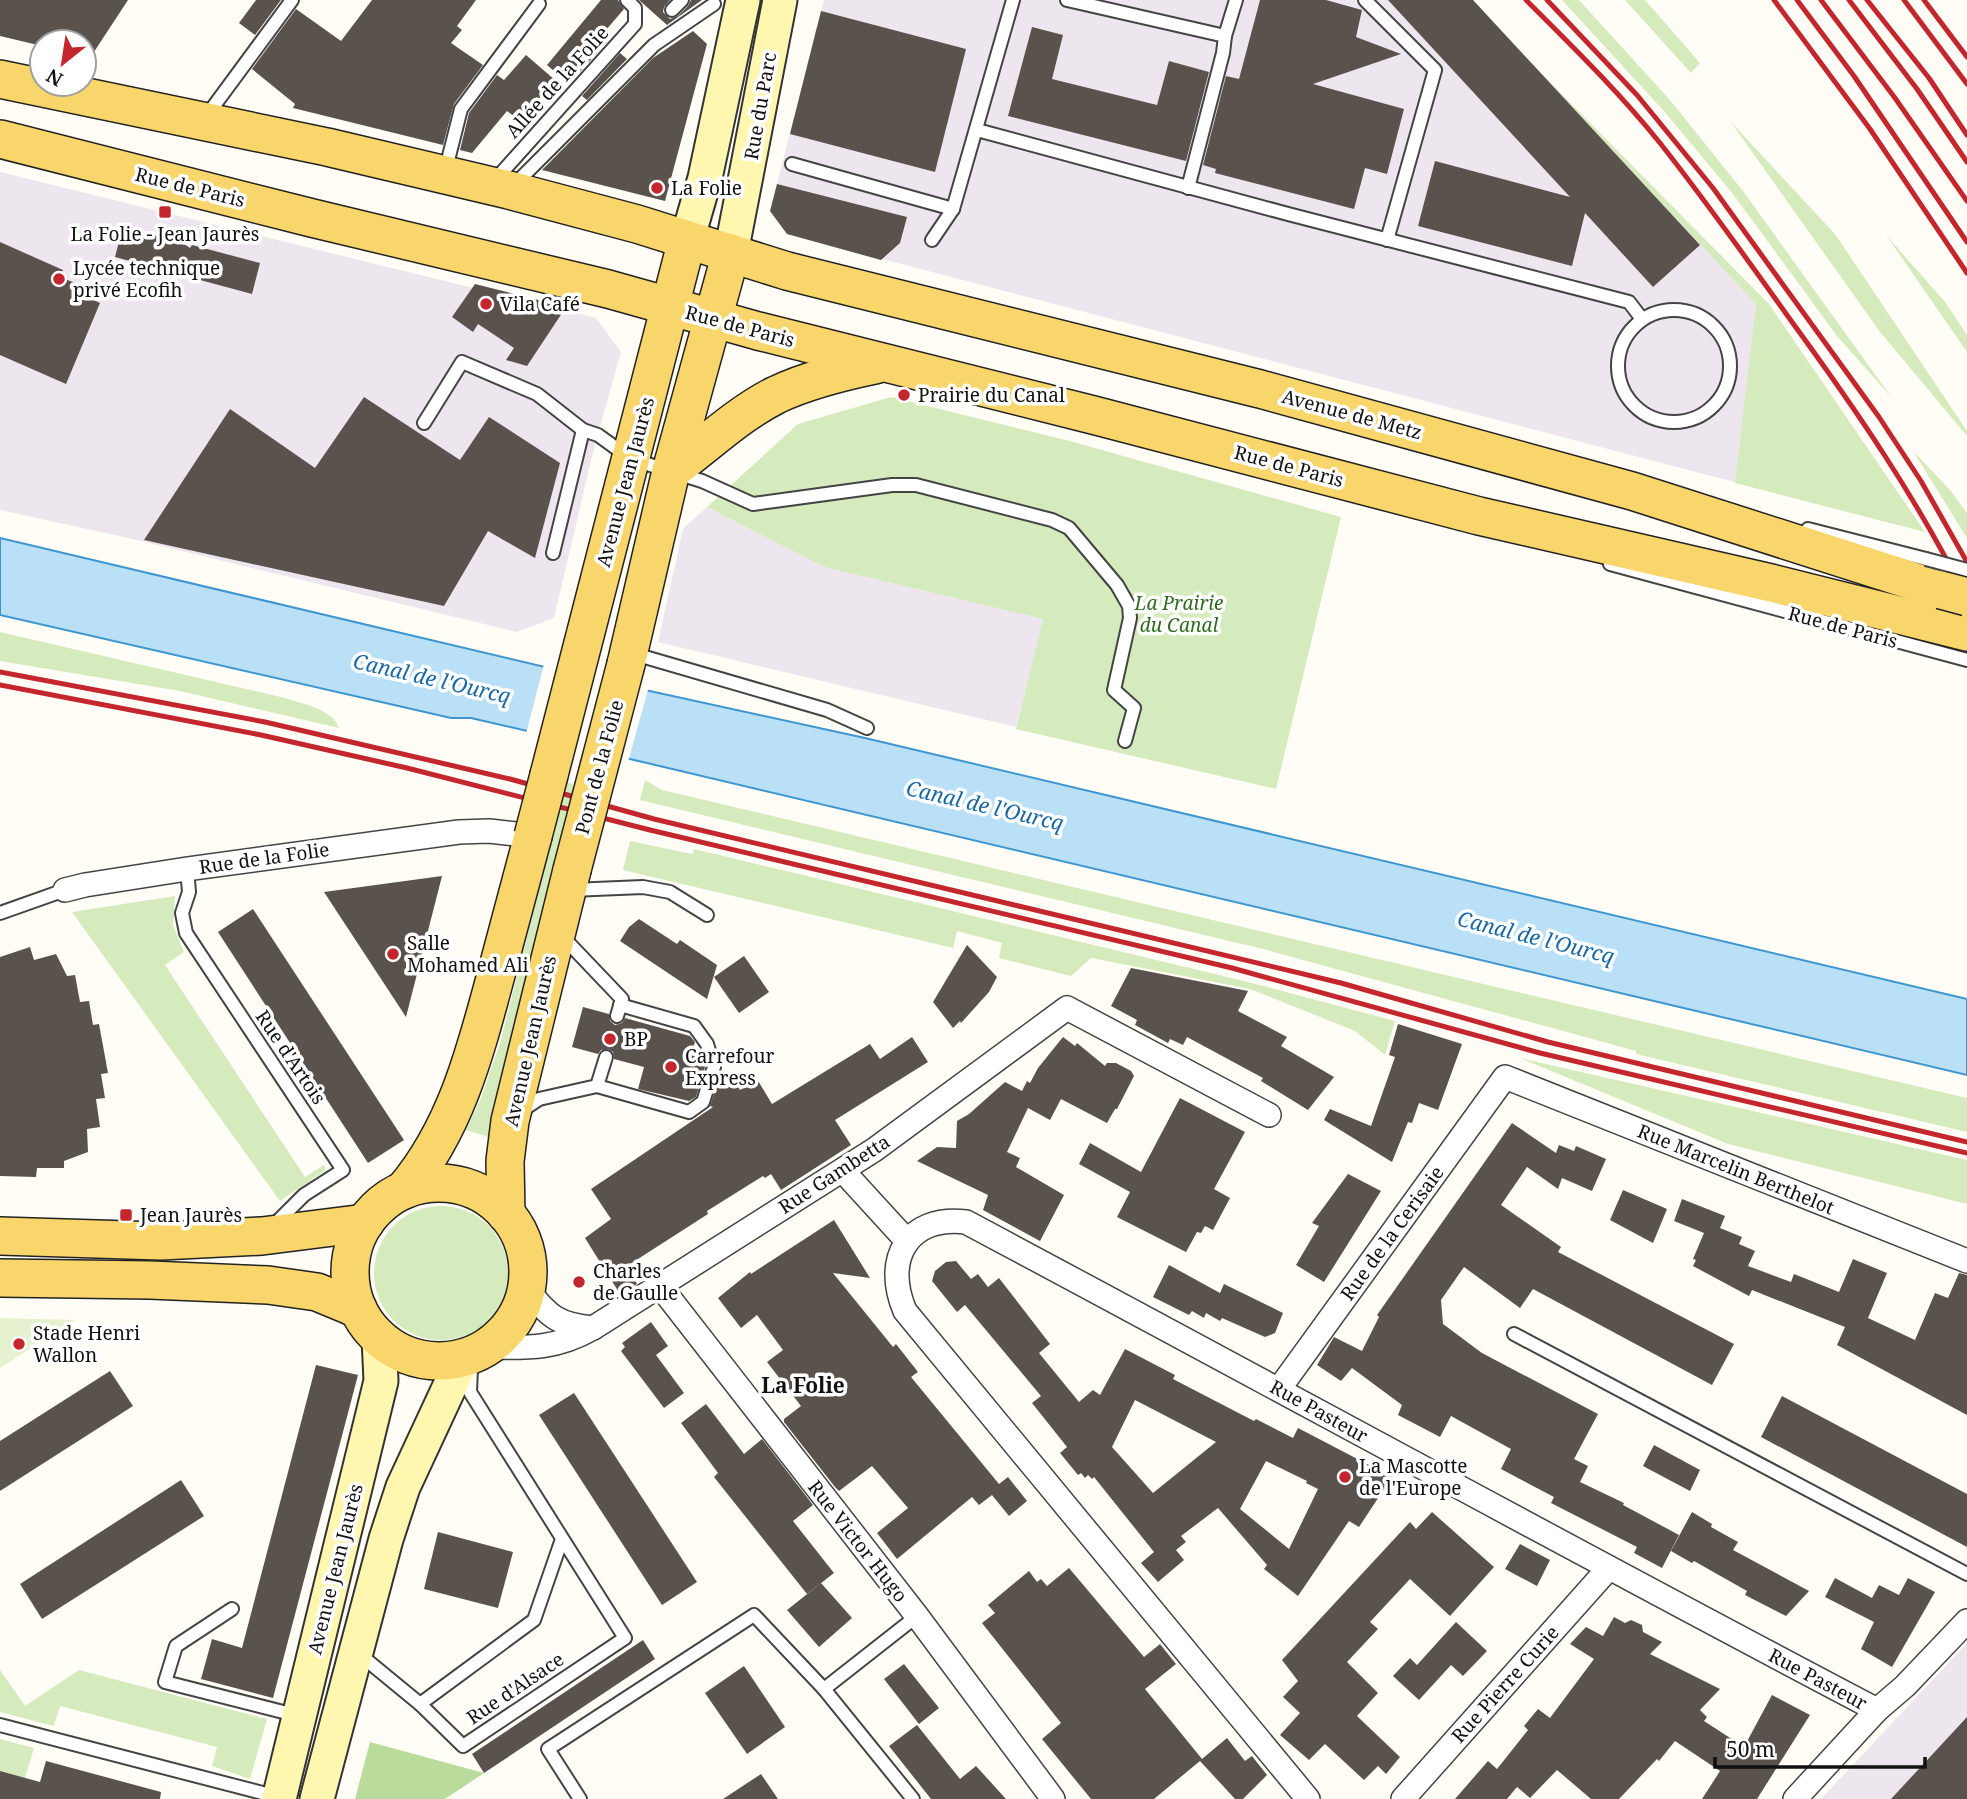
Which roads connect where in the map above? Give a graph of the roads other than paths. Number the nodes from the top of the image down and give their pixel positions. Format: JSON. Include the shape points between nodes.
{"nodes":[{"id":1,"x":292,"y":0,"type":"edge"},
{"id":2,"x":626,"y":0,"type":"edge"},
{"id":3,"x":682,"y":0,"type":"edge"},
{"id":4,"x":780,"y":0,"type":"edge"},
{"id":5,"x":1013,"y":0,"type":"edge"},
{"id":6,"x":1067,"y":0,"type":"edge"},
{"id":7,"x":1236,"y":0,"type":"edge"},
{"id":8,"x":1365,"y":0,"type":"edge"},
{"id":9,"x":539,"y":4,"type":"dead end"},
{"id":10,"x":727,"y":5,"type":"edge"},
{"id":11,"x":672,"y":10,"type":"dead end"},
{"id":12,"x":1225,"y":36,"type":"junction"},
{"id":13,"x":0,"y":79,"type":"edge"},
{"id":14,"x":203,"y":121,"type":"junction"},
{"id":15,"x":976,"y":130,"type":"junction"},
{"id":16,"x":0,"y":139,"type":"edge"},
{"id":17,"x":792,"y":164,"type":"dead end"},
{"id":18,"x":444,"y":175,"type":"junction"},
{"id":19,"x":500,"y":188,"type":"junction"},
{"id":20,"x":1188,"y":188,"type":"junction"},
{"id":21,"x":953,"y":209,"type":"junction"},
{"id":22,"x":687,"y":240,"type":"junction"},
{"id":23,"x":932,"y":240,"type":"dead end"},
{"id":24,"x":1387,"y":240,"type":"junction"},
{"id":25,"x":731,"y":253,"type":"junction"},
{"id":26,"x":671,"y":307,"type":"junction"},
{"id":27,"x":714,"y":319,"type":"junction"},
{"id":28,"x":1642,"y":319,"type":"junction"},
{"id":29,"x":884,"y":363,"type":"junction"},
{"id":30,"x":424,"y":423,"type":"dead end"},
{"id":31,"x":583,"y":430,"type":"junction"},
{"id":32,"x":631,"y":459,"type":"junction"},
{"id":33,"x":671,"y":471,"type":"junction"},
{"id":34,"x":1633,"y":491,"type":"junction"},
{"id":35,"x":1479,"y":516,"type":"junction"},
{"id":36,"x":1755,"y":517,"type":"dead end"},
{"id":37,"x":1796,"y":526,"type":"dead end"},
{"id":38,"x":1571,"y":550,"type":"dead end"},
{"id":39,"x":553,"y":553,"type":"dead end"},
{"id":40,"x":1597,"y":559,"type":"dead end"},
{"id":41,"x":1957,"y":606,"type":"edge"},
{"id":42,"x":628,"y":659,"type":"junction"},
{"id":43,"x":867,"y":728,"type":"dead end"},
{"id":44,"x":1125,"y":741,"type":"dead end"},
{"id":45,"x":533,"y":836,"type":"junction"},
{"id":46,"x":187,"y":869,"type":"junction"},
{"id":47,"x":570,"y":880,"type":"junction"},
{"id":48,"x":65,"y":890,"type":"joint"},
{"id":49,"x":0,"y":913,"type":"edge"},
{"id":50,"x":707,"y":915,"type":"dead end"},
{"id":51,"x":557,"y":930,"type":"junction"},
{"id":52,"x":606,"y":1057,"type":"dead end"},
{"id":53,"x":1505,"y":1077,"type":"joint"},
{"id":54,"x":597,"y":1086,"type":"junction"},
{"id":55,"x":1269,"y":1115,"type":"dead end"},
{"id":56,"x":510,"y":1121,"type":"junction"},
{"id":57,"x":843,"y":1171,"type":"junction"},
{"id":58,"x":404,"y":1190,"type":"junction"},
{"id":59,"x":506,"y":1214,"type":"junction"},
{"id":60,"x":365,"y":1223,"type":"junction"},
{"id":61,"x":0,"y":1236,"type":"edge"},
{"id":62,"x":262,"y":1236,"type":"junction"},
{"id":63,"x":907,"y":1241,"type":"junction"},
{"id":64,"x":1967,"y":1261,"type":"edge"},
{"id":65,"x":0,"y":1278,"type":"edge"},
{"id":66,"x":660,"y":1286,"type":"junction"},
{"id":67,"x":527,"y":1289,"type":"junction"},
{"id":68,"x":369,"y":1324,"type":"junction"},
{"id":69,"x":593,"y":1328,"type":"junction"},
{"id":70,"x":1514,"y":1334,"type":"dead end"},
{"id":71,"x":474,"y":1353,"type":"junction"},
{"id":72,"x":1279,"y":1389,"type":"junction"},
{"id":73,"x":562,"y":1539,"type":"junction"},
{"id":74,"x":1608,"y":1569,"type":"junction"},
{"id":75,"x":1967,"y":1574,"type":"edge"},
{"id":76,"x":232,"y":1609,"type":"dead end"},
{"id":77,"x":917,"y":1616,"type":"junction"},
{"id":78,"x":1967,"y":1621,"type":"edge"},
{"id":79,"x":355,"y":1650,"type":"junction"},
{"id":80,"x":824,"y":1689,"type":"junction"},
{"id":81,"x":420,"y":1704,"type":"junction"},
{"id":82,"x":1877,"y":1710,"type":"junction"},
{"id":83,"x":299,"y":1716,"type":"junction"},
{"id":84,"x":0,"y":1725,"type":"edge"},
{"id":85,"x":279,"y":1798,"type":"edge"},
{"id":86,"x":317,"y":1799,"type":"edge"},
{"id":87,"x":580,"y":1799,"type":"edge"},
{"id":88,"x":913,"y":1799,"type":"edge"},
{"id":89,"x":1053,"y":1799,"type":"edge"},
{"id":90,"x":1308,"y":1799,"type":"edge"},
{"id":91,"x":1403,"y":1799,"type":"edge"},
{"id":92,"x":1794,"y":1799,"type":"edge"}],
"edges":[{"from":1,"to":14,"type":"lane"},
{"from":2,"to":19,"type":"lane","name":"Allée de la Folie","via":[[635,8],[635,24]]},
{"from":3,"to":11,"type":"lane"},
{"from":4,"to":25,"type":"main road","name":"Rue du Parc"},
{"from":5,"to":15,"type":"lane"},
{"from":6,"to":12,"type":"lane"},
{"from":7,"to":12,"type":"lane"},
{"from":8,"to":24,"type":"lane","via":[[1435,70]]},
{"from":9,"to":18,"type":"lane","via":[[461,109]]},
{"from":10,"to":19,"type":"lane","via":[[654,45]]},
{"from":10,"to":22,"type":"main road","name":"Rue du Parc","via":[[705,178]]},
{"from":12,"to":20,"type":"lane"},
{"from":13,"to":14,"type":"main road"},
{"from":14,"to":18,"type":"main road"},
{"from":15,"to":20,"type":"lane"},
{"from":15,"to":21,"type":"lane"},
{"from":16,"to":26,"type":"main road","name":"Rue de Paris"},
{"from":17,"to":21,"type":"lane"},
{"from":18,"to":19,"type":"main road"},
{"from":19,"to":22,"type":"main road"},
{"from":20,"to":24,"type":"lane"},
{"from":21,"to":23,"type":"lane"},
{"from":22,"to":25,"type":"main road"},
{"from":22,"to":26,"type":"main road","name":"Avenue Jean Jaurès"},
{"from":24,"to":28,"type":"lane","via":[[1629,302]]},
{"from":25,"to":27,"type":"main road"},
{"from":25,"to":34,"type":"main road","name":"Avenue de Metz","via":[[800,275],[1260,389]]},
{"from":26,"to":27,"type":"main road","name":"Rue de Paris"},
{"from":26,"to":32,"type":"main road","name":"Avenue Jean Jaurès"},
{"from":27,"to":29,"type":"main road","name":"Rue de Paris"},
{"from":27,"to":33,"type":"main road"},
{"from":28,"to":28,"type":"lane","via":[[1629,332],[1618,366],[1630,400],[1643,413],[1678,422],[1712,408],[1730,375],[1724,339],[1696,314],[1659,311]]},
{"from":29,"to":33,"type":"main road","via":[[824,377],[776,395]]},
{"from":29,"to":35,"type":"main road","name":"Rue de Paris"},
{"from":30,"to":31,"type":"lane","via":[[462,362],[537,394]]},
{"from":31,"to":32,"type":"lane"},
{"from":31,"to":39,"type":"lane"},
{"from":32,"to":33,"type":"lane"},
{"from":32,"to":45,"type":"main road","name":"Avenue Jean Jaurès","bridge":true},
{"from":33,"to":42,"type":"main road"},
{"from":33,"to":44,"type":"lane","via":[[753,503],[916,485],[1009,507],[1069,528],[1129,606],[1114,690],[1134,708]]},
{"from":34,"to":36,"type":"lane"},
{"from":34,"to":41,"type":"main road","name":"Avenue de Metz"},
{"from":35,"to":38,"type":"lane","name":"Rue de Paris"},
{"from":35,"to":41,"type":"main road","name":"Rue de Paris","via":[[1771,583]]},
{"from":37,"to":41,"type":"lane"},
{"from":40,"to":41,"type":"lane","name":"Rue de Paris"},
{"from":42,"to":43,"type":"lane","via":[[827,710]]},
{"from":42,"to":47,"type":"main road","name":"Pont de la Folie","bridge":true},
{"from":45,"to":46,"type":"street","name":"Rue de la Folie","via":[[459,832]]},
{"from":45,"to":58,"type":"main road","via":[[462,1091],[424,1167]]},
{"from":46,"to":48,"type":"street","name":"Rue de la Folie"},
{"from":46,"to":62,"type":"lane","name":"Rue d'Artois","via":[[189,892],[182,913],[186,933],[343,1170],[304,1195]]},
{"from":47,"to":50,"type":"lane","via":[[670,892]]},
{"from":47,"to":51,"type":"main road","name":"Avenue Jean Jaurès"},
{"from":48,"to":49,"type":"lane","name":"Rue de la Folie"},
{"from":51,"to":54,"type":"lane","via":[[622,999],[619,1011],[694,1027],[707,1044],[714,1067],[703,1102],[690,1112]]},
{"from":51,"to":56,"type":"main road","name":"Avenue Jean Jaurès"},
{"from":52,"to":54,"type":"lane"},
{"from":53,"to":64,"type":"street","name":"Rue Marcelin Berthelot"},
{"from":53,"to":72,"type":"street","name":"Rue de la Cerisaie"},
{"from":54,"to":56,"type":"lane","via":[[539,1099]]},
{"from":55,"to":57,"type":"street","name":"Rue Gambetta","via":[[1067,1008]]},
{"from":56,"to":59,"type":"main road","name":"Avenue Jean Jaurès"},
{"from":57,"to":63,"type":"street"},
{"from":57,"to":66,"type":"street","name":"Rue Gambetta"},
{"from":58,"to":59,"type":"main road","via":[[435,1183],[466,1188]]},
{"from":58,"to":60,"type":"main road"},
{"from":59,"to":67,"type":"main road","via":[[525,1249]]},
{"from":60,"to":62,"type":"main road"},
{"from":60,"to":68,"type":"main road","via":[[350,1265],[352,1288]]},
{"from":61,"to":62,"type":"main road","via":[[160,1241]]},
{"from":63,"to":72,"type":"street","name":"Rue Pasteur","via":[[924,1227],[966,1222]]},
{"from":63,"to":90,"type":"street","via":[[896,1281],[905,1311]]},
{"from":65,"to":68,"type":"main road","via":[[268,1285],[317,1292]]},
{"from":66,"to":69,"type":"street","name":"Rue Gambetta"},
{"from":66,"to":77,"type":"street","name":"Rue Victor Hugo"},
{"from":67,"to":69,"type":"street","via":[[552,1317]]},
{"from":67,"to":71,"type":"main road","via":[[509,1327]]},
{"from":68,"to":71,"type":"main road","via":[[410,1357],[445,1361]]},
{"from":68,"to":83,"type":"main road","name":"Avenue Jean Jaurès","via":[[381,1381]]},
{"from":69,"to":71,"type":"street","via":[[560,1344]]},
{"from":70,"to":75,"type":"lane"},
{"from":71,"to":73,"type":"lane","via":[[470,1392]]},
{"from":71,"to":79,"type":"main road","name":"Avenue Jean Jaurès","via":[[403,1487]]},
{"from":72,"to":74,"type":"street","name":"Rue Pasteur"},
{"from":73,"to":81,"type":"lane","via":[[534,1620]]},
{"from":73,"to":81,"type":"lane","name":"Rue d'Alsace","via":[[625,1638],[463,1746]]},
{"from":74,"to":82,"type":"street","name":"Rue Pasteur"},
{"from":74,"to":91,"type":"street","name":"Rue Pierre Curie"},
{"from":76,"to":83,"type":"lane","via":[[176,1646],[165,1682]]},
{"from":77,"to":80,"type":"lane"},
{"from":77,"to":89,"type":"street","name":"Rue Victor Hugo"},
{"from":78,"to":82,"type":"street"},
{"from":79,"to":81,"type":"lane"},
{"from":79,"to":86,"type":"main road","name":"Avenue Jean Jaurès"},
{"from":80,"to":87,"type":"lane","via":[[754,1615],[548,1749]]},
{"from":80,"to":88,"type":"lane"},
{"from":82,"to":92,"type":"street"},
{"from":83,"to":85,"type":"main road","name":"Avenue Jean Jaurès"},
{"from":84,"to":85,"type":"lane"}]}
